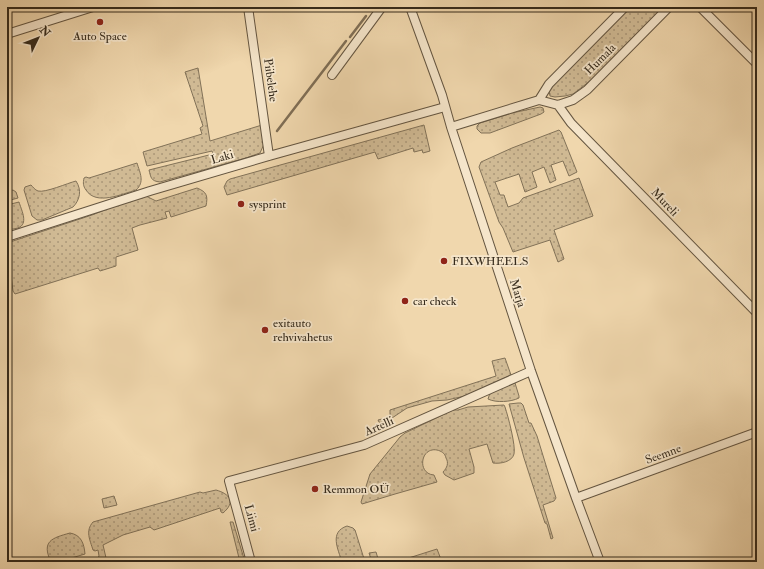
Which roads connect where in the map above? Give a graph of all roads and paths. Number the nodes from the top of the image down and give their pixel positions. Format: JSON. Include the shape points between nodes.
{"nodes":[{"id":1,"x":93,"y":7,"type":"edge"},
{"id":2,"x":248,"y":7,"type":"edge"},
{"id":3,"x":382,"y":7,"type":"edge"},
{"id":4,"x":410,"y":7,"type":"edge"},
{"id":5,"x":625,"y":7,"type":"edge"},
{"id":6,"x":669,"y":7,"type":"edge"},
{"id":7,"x":700,"y":7,"type":"edge"},
{"id":8,"x":7,"y":34,"type":"edge"},
{"id":9,"x":757,"y":64,"type":"edge"},
{"id":10,"x":332,"y":75,"type":"dead end"},
{"id":11,"x":539,"y":100,"type":"junction"},
{"id":12,"x":558,"y":106,"type":"junction"},
{"id":13,"x":445,"y":107,"type":"junction"},
{"id":14,"x":451,"y":127,"type":"junction"},
{"id":15,"x":269,"y":156,"type":"junction"},
{"id":16,"x":7,"y":237,"type":"edge"},
{"id":17,"x":757,"y":313,"type":"edge"},
{"id":18,"x":531,"y":371,"type":"junction"},
{"id":19,"x":757,"y":432,"type":"edge"},
{"id":20,"x":229,"y":481,"type":"joint"},
{"id":21,"x":576,"y":498,"type":"junction"},
{"id":22,"x":251,"y":562,"type":"edge"},
{"id":23,"x":600,"y":562,"type":"edge"}],
"edges":[{"from":1,"to":8,"type":"street"},
{"from":2,"to":15,"type":"street","name":"Piibelehe"},
{"from":3,"to":10,"type":"street"},
{"from":4,"to":13,"type":"street","name":"Marja"},
{"from":5,"to":11,"type":"street","name":"Humala","via":[[549,84]]},
{"from":6,"to":12,"type":"street","name":"Humala","via":[[587,90]]},
{"from":7,"to":9,"type":"street"},
{"from":11,"to":12,"type":"street"},
{"from":11,"to":14,"type":"street"},
{"from":12,"to":17,"type":"street","name":"Mureli","via":[[571,123]]},
{"from":13,"to":14,"type":"street","name":"Marja"},
{"from":13,"to":15,"type":"street","name":"Laki"},
{"from":14,"to":18,"type":"street","name":"Marja"},
{"from":15,"to":16,"type":"street","name":"Laki"},
{"from":18,"to":20,"type":"street","name":"Artelli","via":[[364,445]]},
{"from":18,"to":21,"type":"street","name":"Marja"},
{"from":19,"to":21,"type":"street","name":"Seemne"},
{"from":20,"to":22,"type":"street","name":"Liimi"},
{"from":21,"to":23,"type":"street","name":"Marja"}]}
